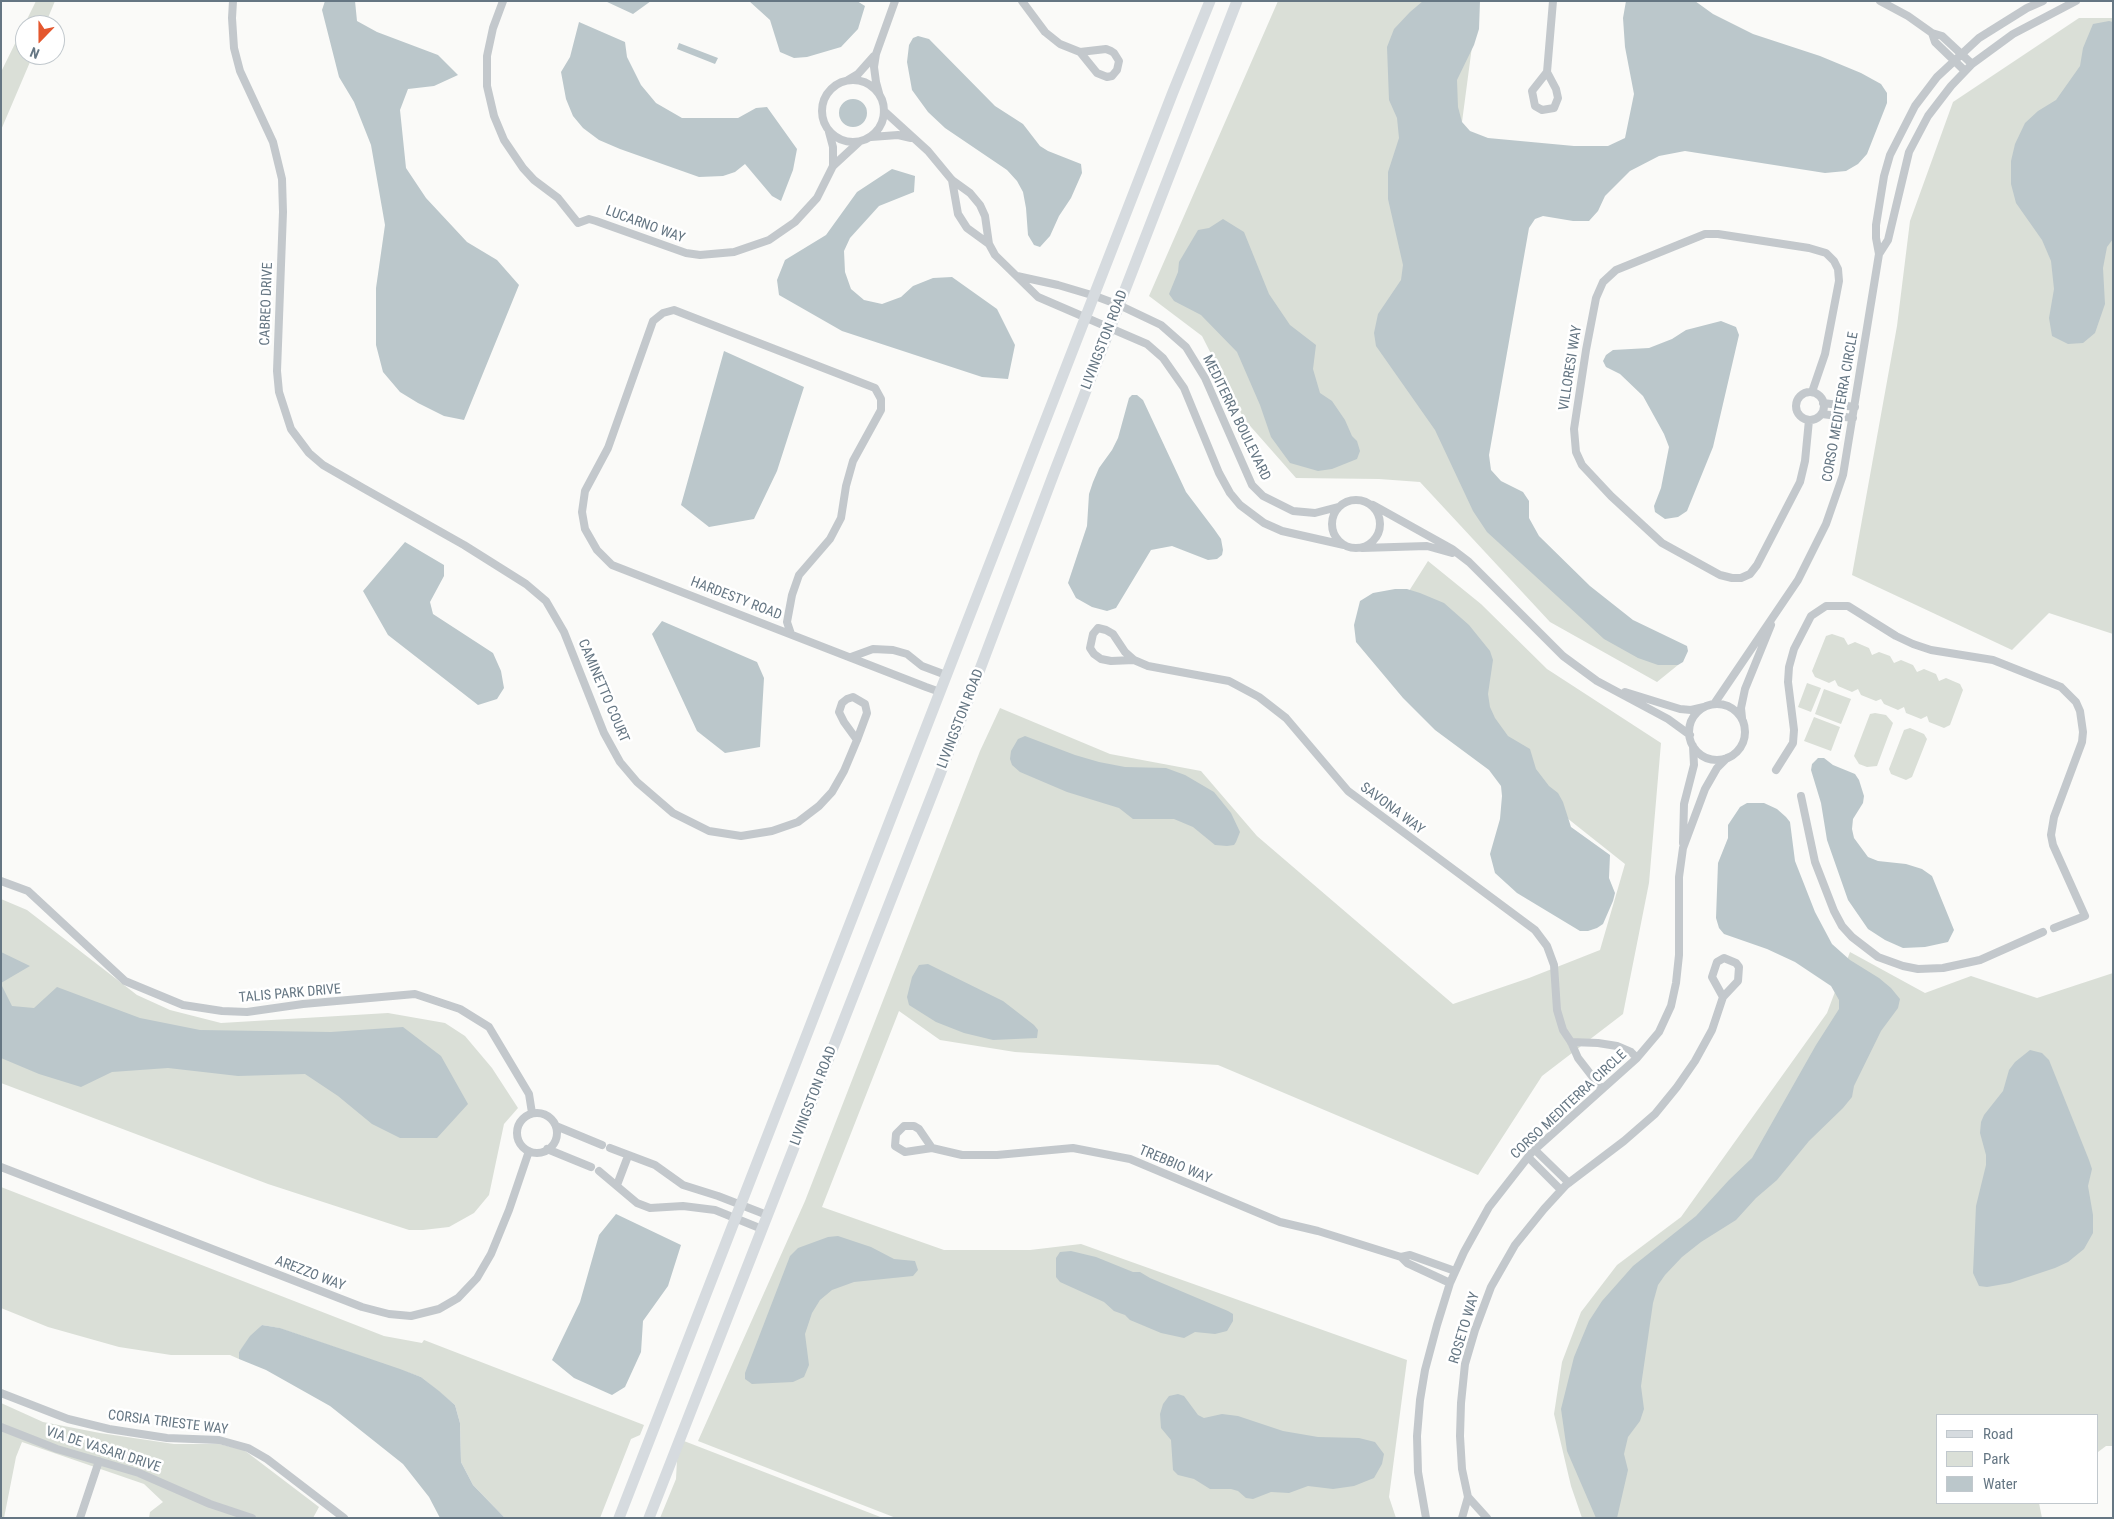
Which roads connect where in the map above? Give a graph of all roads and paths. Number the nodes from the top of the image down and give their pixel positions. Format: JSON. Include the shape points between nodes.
{"nodes":[{"id":1,"x":233,"y":1,"type":"edge"},
{"id":2,"x":503,"y":1,"type":"edge"},
{"id":3,"x":895,"y":1,"type":"edge"},
{"id":4,"x":1022,"y":1,"type":"edge"},
{"id":5,"x":1210,"y":1,"type":"edge"},
{"id":6,"x":1237,"y":1,"type":"edge"},
{"id":7,"x":1553,"y":1,"type":"edge"},
{"id":8,"x":1880,"y":1,"type":"edge"},
{"id":9,"x":2042,"y":1,"type":"edge"},
{"id":10,"x":2076,"y":1,"type":"edge"},
{"id":11,"x":1932,"y":33,"type":"junction"},
{"id":12,"x":1080,"y":52,"type":"junction"},
{"id":13,"x":1961,"y":53,"type":"junction"},
{"id":14,"x":876,"y":54,"type":"junction"},
{"id":15,"x":1953,"y":60,"type":"junction"},
{"id":16,"x":1972,"y":64,"type":"junction"},
{"id":17,"x":1964,"y":71,"type":"junction"},
{"id":18,"x":1547,"y":72,"type":"junction"},
{"id":19,"x":846,"y":81,"type":"junction"},
{"id":20,"x":882,"y":99,"type":"junction"},
{"id":21,"x":884,"y":111,"type":"junction"},
{"id":22,"x":830,"y":132,"type":"junction"},
{"id":23,"x":871,"y":137,"type":"junction"},
{"id":24,"x":913,"y":139,"type":"junction"},
{"id":25,"x":859,"y":142,"type":"junction"},
{"id":26,"x":832,"y":166,"type":"junction"},
{"id":27,"x":952,"y":180,"type":"junction"},
{"id":28,"x":989,"y":244,"type":"junction"},
{"id":29,"x":1879,"y":254,"type":"junction"},
{"id":30,"x":1017,"y":276,"type":"junction"},
{"id":31,"x":1095,"y":296,"type":"junction"},
{"id":32,"x":1119,"y":305,"type":"junction"},
{"id":33,"x":1086,"y":319,"type":"junction"},
{"id":34,"x":1110,"y":328,"type":"junction"},
{"id":35,"x":1812,"y":392,"type":"junction"},
{"id":36,"x":1824,"y":403,"type":"junction"},
{"id":37,"x":1855,"y":407,"type":"junction"},
{"id":38,"x":1822,"y":414,"type":"junction"},
{"id":39,"x":1853,"y":418,"type":"junction"},
{"id":40,"x":1809,"y":420,"type":"junction"},
{"id":41,"x":1373,"y":505,"type":"junction"},
{"id":42,"x":1338,"y":507,"type":"junction"},
{"id":43,"x":442,"y":532,"type":"joint"},
{"id":44,"x":1344,"y":544,"type":"junction"},
{"id":45,"x":1358,"y":548,"type":"junction"},
{"id":46,"x":1461,"y":556,"type":"junction"},
{"id":47,"x":1777,"y":611,"type":"junction"},
{"id":48,"x":791,"y":634,"type":"junction"},
{"id":49,"x":851,"y":657,"type":"junction"},
{"id":50,"x":1134,"y":660,"type":"junction"},
{"id":51,"x":946,"y":675,"type":"junction"},
{"id":52,"x":1614,"y":689,"type":"junction"},
{"id":53,"x":940,"y":692,"type":"junction"},
{"id":54,"x":1714,"y":704,"type":"junction"},
{"id":55,"x":1706,"y":707,"type":"junction"},
{"id":56,"x":1743,"y":720,"type":"junction"},
{"id":57,"x":1690,"y":735,"type":"junction"},
{"id":58,"x":857,"y":740,"type":"junction"},
{"id":59,"x":1692,"y":744,"type":"junction"},
{"id":60,"x":1727,"y":758,"type":"junction"},
{"id":61,"x":1776,"y":770,"type":"dead end"},
{"id":62,"x":1801,"y":796,"type":"dead end"},
{"id":63,"x":1683,"y":848,"type":"junction"},
{"id":64,"x":1,"y":881,"type":"edge"},
{"id":65,"x":2054,"y":928,"type":"dead end"},
{"id":66,"x":2043,"y":932,"type":"dead end"},
{"id":67,"x":1723,"y":997,"type":"junction"},
{"id":68,"x":1571,"y":1042,"type":"junction"},
{"id":69,"x":1637,"y":1058,"type":"junction"},
{"id":70,"x":1602,"y":1089,"type":"junction"},
{"id":71,"x":532,"y":1113,"type":"junction"},
{"id":72,"x":556,"y":1126,"type":"junction"},
{"id":73,"x":602,"y":1145,"type":"dead end"},
{"id":74,"x":610,"y":1148,"type":"dead end"},
{"id":75,"x":932,"y":1148,"type":"junction"},
{"id":76,"x":548,"y":1150,"type":"junction"},
{"id":77,"x":1535,"y":1150,"type":"junction"},
{"id":78,"x":529,"y":1151,"type":"junction"},
{"id":79,"x":628,"y":1156,"type":"junction"},
{"id":80,"x":1528,"y":1157,"type":"junction"},
{"id":81,"x":1,"y":1167,"type":"edge"},
{"id":82,"x":591,"y":1167,"type":"dead end"},
{"id":83,"x":599,"y":1170,"type":"dead end"},
{"id":84,"x":1569,"y":1183,"type":"junction"},
{"id":85,"x":617,"y":1185,"type":"junction"},
{"id":86,"x":1561,"y":1190,"type":"junction"},
{"id":87,"x":741,"y":1206,"type":"junction"},
{"id":88,"x":767,"y":1215,"type":"junction"},
{"id":89,"x":736,"y":1218,"type":"junction"},
{"id":90,"x":762,"y":1228,"type":"junction"},
{"id":91,"x":1401,"y":1257,"type":"junction"},
{"id":92,"x":1455,"y":1271,"type":"junction"},
{"id":93,"x":1450,"y":1283,"type":"junction"},
{"id":94,"x":1,"y":1393,"type":"edge"},
{"id":95,"x":1,"y":1427,"type":"edge"},
{"id":96,"x":99,"y":1461,"type":"junction"},
{"id":97,"x":1468,"y":1497,"type":"junction"},
{"id":98,"x":339,"y":1516,"type":"edge"},
{"id":99,"x":80,"y":1518,"type":"edge"},
{"id":100,"x":252,"y":1518,"type":"edge"},
{"id":101,"x":619,"y":1518,"type":"edge"},
{"id":102,"x":649,"y":1518,"type":"edge"},
{"id":103,"x":1426,"y":1518,"type":"edge"},
{"id":104,"x":1462,"y":1518,"type":"edge"},
{"id":105,"x":1487,"y":1518,"type":"edge"}],
"edges":[{"from":1,"to":43,"type":"street","name":"CABREO DRIVE","via":[[234,48],[240,71],[273,142],[282,178],[277,371],[278,392],[284,412],[299,442],[323,465]]},
{"from":2,"to":26,"type":"street","name":"LUCARNO WAY","via":[[487,56],[487,86],[496,122],[523,168],[558,198],[578,222],[596,221],[686,253],[734,252],[769,240],[795,222],[817,198]]},
{"from":3,"to":14,"type":"street"},
{"from":4,"to":12,"type":"street","via":[[1045,32],[1060,44]]},
{"from":5,"to":31,"type":"main road","name":"LIVINGSTON ROAD"},
{"from":6,"to":32,"type":"main road","name":"LIVINGSTON ROAD"},
{"from":7,"to":18,"type":"street"},
{"from":8,"to":11,"type":"street"},
{"from":9,"to":13,"type":"street","name":"CORSO MEDITERRA CIRCLE","via":[[2000,23]]},
{"from":10,"to":16,"type":"street","name":"CORSO MEDITERRA CIRCLE","via":[[2014,34]]},
{"from":11,"to":13,"type":"street","via":[[1942,36]]},
{"from":11,"to":15,"type":"street"},
{"from":12,"to":12,"type":"street","via":[[1111,51],[1119,61],[1118,70],[1112,76],[1102,76]]},
{"from":13,"to":15,"type":"street","name":"CORSO MEDITERRA CIRCLE"},
{"from":13,"to":16,"type":"street"},
{"from":14,"to":19,"type":"street","via":[[858,74]]},
{"from":14,"to":20,"type":"street","via":[[876,82]]},
{"from":15,"to":17,"type":"street"},
{"from":15,"to":29,"type":"street","name":"CORSO MEDITERRA CIRCLE","via":[[1915,106],[1890,155],[1876,224]]},
{"from":16,"to":17,"type":"street","name":"CORSO MEDITERRA CIRCLE"},
{"from":17,"to":29,"type":"street","name":"CORSO MEDITERRA CIRCLE","via":[[1928,116],[1909,152],[1888,240]]},
{"from":18,"to":18,"type":"street","via":[[1532,91],[1535,106],[1542,110],[1554,108],[1558,98]]},
{"from":19,"to":20,"type":"street","via":[[857,80],[867,84]]},
{"from":19,"to":22,"type":"street","via":[[832,88],[823,101],[822,117]]},
{"from":20,"to":21,"type":"street"},
{"from":21,"to":23,"type":"street","via":[[881,126]]},
{"from":21,"to":24,"type":"street"},
{"from":22,"to":25,"type":"street","via":[[841,140]]},
{"from":22,"to":26,"type":"street","name":"LUCARNO WAY"},
{"from":23,"to":24,"type":"street","via":[[898,135]]},
{"from":23,"to":25,"type":"street"},
{"from":24,"to":27,"type":"street","via":[[928,151]]},
{"from":25,"to":26,"type":"street","name":"LUCARNO WAY"},
{"from":27,"to":28,"type":"street","via":[[980,205]]},
{"from":27,"to":28,"type":"street","via":[[958,214],[967,228]]},
{"from":28,"to":30,"type":"street","via":[[995,255]]},
{"from":29,"to":37,"type":"street","name":"CORSO MEDITERRA CIRCLE"},
{"from":30,"to":31,"type":"street","name":"MEDITERRA BOULEVARD"},
{"from":30,"to":33,"type":"street","via":[[1038,297]]},
{"from":31,"to":32,"type":"street","name":"MEDITERRA BOULEVARD"},
{"from":31,"to":33,"type":"main road","name":"LIVINGSTON ROAD"},
{"from":32,"to":34,"type":"main road","name":"LIVINGSTON ROAD"},
{"from":32,"to":42,"type":"street","name":"MEDITERRA BOULEVARD","via":[[1161,326],[1186,347],[1205,378],[1252,485],[1263,496],[1293,511],[1315,513]]},
{"from":33,"to":34,"type":"street"},
{"from":33,"to":51,"type":"main road","name":"LIVINGSTON ROAD"},
{"from":34,"to":44,"type":"street","via":[[1147,344],[1163,358],[1184,388],[1219,472],[1240,504],[1260,521],[1282,531]]},
{"from":34,"to":88,"type":"main road","name":"LIVINGSTON ROAD"},
{"from":35,"to":36,"type":"street"},
{"from":35,"to":40,"type":"street","name":"VILLORESI WAY","via":[[1802,394],[1796,406],[1799,415]]},
{"from":35,"to":40,"type":"street","name":"VILLORESI WAY","via":[[1829,340],[1839,281],[1838,269],[1826,253],[1704,234],[1616,270],[1602,282],[1586,350],[1574,430],[1576,452],[1582,465],[1662,543],[1720,575],[1742,578],[1750,574],[1800,482]]},
{"from":36,"to":37,"type":"street"},
{"from":36,"to":38,"type":"street"},
{"from":37,"to":39,"type":"street","name":"CORSO MEDITERRA CIRCLE"},
{"from":38,"to":39,"type":"street"},
{"from":38,"to":40,"type":"street"},
{"from":39,"to":47,"type":"street","name":"CORSO MEDITERRA CIRCLE","via":[[1843,474],[1826,524],[1798,580]]},
{"from":41,"to":42,"type":"street","via":[[1359,499],[1344,502]]},
{"from":41,"to":45,"type":"street","via":[[1381,520],[1378,536],[1373,542]]},
{"from":41,"to":46,"type":"street"},
{"from":42,"to":44,"type":"street","via":[[1332,527]]},
{"from":43,"to":58,"type":"street","name":"CAMINETTO COURT","via":[[546,600],[564,632],[604,733],[620,762],[637,782],[673,813],[709,831],[741,836],[772,832],[798,822],[832,792]]},
{"from":44,"to":45,"type":"street"},
{"from":45,"to":46,"type":"street","via":[[1427,546]]},
{"from":46,"to":52,"type":"street","via":[[1563,656]]},
{"from":47,"to":54,"type":"street","name":"CORSO MEDITERRA CIRCLE"},
{"from":47,"to":56,"type":"street","name":"CORSO MEDITERRA CIRCLE","via":[[1745,689],[1741,708]]},
{"from":48,"to":48,"type":"street","name":"HARDESTY ROAD","via":[[612,565],[597,550],[585,529],[582,512],[585,492],[608,448],[653,321],[663,313],[674,310],[875,388],[881,399],[881,410],[854,461],[841,518],[830,539],[799,575],[787,622]]},
{"from":48,"to":49,"type":"street","name":"HARDESTY ROAD"},
{"from":49,"to":51,"type":"street","via":[[873,649],[893,650]]},
{"from":49,"to":53,"type":"street","name":"HARDESTY ROAD"},
{"from":50,"to":50,"type":"street","name":"SAVONA WAY","via":[[1113,634],[1098,628],[1093,634],[1090,648],[1101,659]]},
{"from":50,"to":68,"type":"street","name":"SAVONA WAY","via":[[1148,666],[1229,681],[1258,697],[1286,718],[1348,791],[1535,930],[1547,946],[1554,964],[1556,1010]]},
{"from":51,"to":53,"type":"main road","name":"LIVINGSTON ROAD"},
{"from":52,"to":55,"type":"street","via":[[1680,709]]},
{"from":52,"to":57,"type":"street"},
{"from":53,"to":87,"type":"main road","name":"LIVINGSTON ROAD"},
{"from":54,"to":55,"type":"street"},
{"from":54,"to":56,"type":"street","via":[[1731,708]]},
{"from":55,"to":57,"type":"street","via":[[1693,718]]},
{"from":56,"to":60,"type":"street","name":"CORSO MEDITERRA CIRCLE","via":[[1745,730],[1741,746]]},
{"from":57,"to":59,"type":"street","name":"CORSO MEDITERRA CIRCLE"},
{"from":58,"to":58,"type":"street","name":"CAMINETTO COURT","via":[[839,712],[842,703],[854,697],[867,708]]},
{"from":59,"to":60,"type":"street","via":[[1711,759]]},
{"from":59,"to":63,"type":"street","name":"CORSO MEDITERRA CIRCLE","via":[[1694,765],[1684,804]]},
{"from":60,"to":63,"type":"street","name":"CORSO MEDITERRA CIRCLE","via":[[1705,789]]},
{"from":61,"to":65,"type":"street","via":[[1793,743],[1788,682],[1794,649],[1811,616],[1826,606],[1852,608],[1913,644],[1993,660],[2060,687],[2076,702],[2083,732],[2051,834],[2085,916]]},
{"from":62,"to":66,"type":"street","via":[[1816,862],[1834,911],[1852,937],[1878,957],[1918,969],[1943,968],[1980,960]]},
{"from":63,"to":69,"type":"street","name":"CORSO MEDITERRA CIRCLE","via":[[1679,877],[1679,955],[1672,998],[1659,1032]]},
{"from":64,"to":71,"type":"street","name":"TALIS PARK DRIVE","via":[[28,891],[125,982],[183,1005],[247,1012],[416,994],[460,1009],[489,1027],[529,1094]]},
{"from":67,"to":67,"type":"street","name":"ROSETO WAY","via":[[1740,975],[1736,963],[1724,958],[1717,962],[1712,977]]},
{"from":67,"to":84,"type":"street","name":"ROSETO WAY","via":[[1712,1030],[1695,1061],[1655,1114]]},
{"from":68,"to":69,"type":"street","via":[[1617,1046]]},
{"from":68,"to":70,"type":"street","name":"SAVONA WAY","via":[[1578,1058]]},
{"from":69,"to":70,"type":"street","name":"CORSO MEDITERRA CIRCLE"},
{"from":70,"to":77,"type":"street","name":"CORSO MEDITERRA CIRCLE"},
{"from":71,"to":72,"type":"street","via":[[544,1114]]},
{"from":71,"to":78,"type":"street","via":[[521,1120],[517,1131],[520,1143]]},
{"from":72,"to":73,"type":"street"},
{"from":72,"to":76,"type":"street","via":[[556,1139]]},
{"from":74,"to":79,"type":"street"},
{"from":75,"to":75,"type":"street","name":"TREBBIO WAY","via":[[912,1152],[899,1150],[894,1142],[896,1134],[904,1126],[914,1126]]},
{"from":75,"to":91,"type":"street","name":"TREBBIO WAY","via":[[962,1155],[997,1155],[1073,1148],[1130,1159],[1280,1222]]},
{"from":76,"to":78,"type":"street"},
{"from":76,"to":82,"type":"street"},
{"from":77,"to":80,"type":"street","name":"CORSO MEDITERRA CIRCLE"},
{"from":77,"to":84,"type":"street"},
{"from":78,"to":81,"type":"street","name":"AREZZO WAY","via":[[491,1254],[477,1278],[458,1298],[439,1309],[410,1316],[362,1307]]},
{"from":79,"to":85,"type":"street"},
{"from":79,"to":87,"type":"street","via":[[656,1165],[683,1185]]},
{"from":80,"to":86,"type":"street"},
{"from":80,"to":92,"type":"street","name":"CORSO MEDITERRA CIRCLE","via":[[1489,1207]]},
{"from":83,"to":85,"type":"street"},
{"from":84,"to":86,"type":"street","name":"ROSETO WAY"},
{"from":85,"to":89,"type":"street","via":[[637,1202],[650,1208],[695,1207]]},
{"from":86,"to":97,"type":"street","name":"ROSETO WAY","via":[[1515,1245],[1491,1287],[1475,1330],[1465,1364],[1461,1403],[1462,1469]]},
{"from":87,"to":88,"type":"street"},
{"from":87,"to":89,"type":"main road","name":"LIVINGSTON ROAD"},
{"from":88,"to":90,"type":"main road","name":"LIVINGSTON ROAD"},
{"from":89,"to":90,"type":"street"},
{"from":89,"to":101,"type":"main road","name":"LIVINGSTON ROAD"},
{"from":90,"to":102,"type":"main road","name":"LIVINGSTON ROAD"},
{"from":91,"to":92,"type":"street","name":"TREBBIO WAY","via":[[1410,1255]]},
{"from":91,"to":93,"type":"street","name":"TREBBIO WAY"},
{"from":92,"to":93,"type":"street","name":"CORSO MEDITERRA CIRCLE"},
{"from":93,"to":103,"type":"street","name":"CORSO MEDITERRA CIRCLE","via":[[1420,1400],[1418,1472]]},
{"from":94,"to":98,"type":"street","name":"CORSIA TRIESTE WAY","via":[[68,1419],[109,1429],[167,1438],[219,1440],[248,1448],[267,1459]]},
{"from":95,"to":96,"type":"street","name":"VIA DE VASARI DRIVE","via":[[30,1440]]},
{"from":96,"to":99,"type":"street"},
{"from":96,"to":100,"type":"street","name":"VIA DE VASARI DRIVE","via":[[139,1473],[210,1504]]},
{"from":97,"to":104,"type":"street","name":"ROSETO WAY"},
{"from":97,"to":105,"type":"street"}]}
